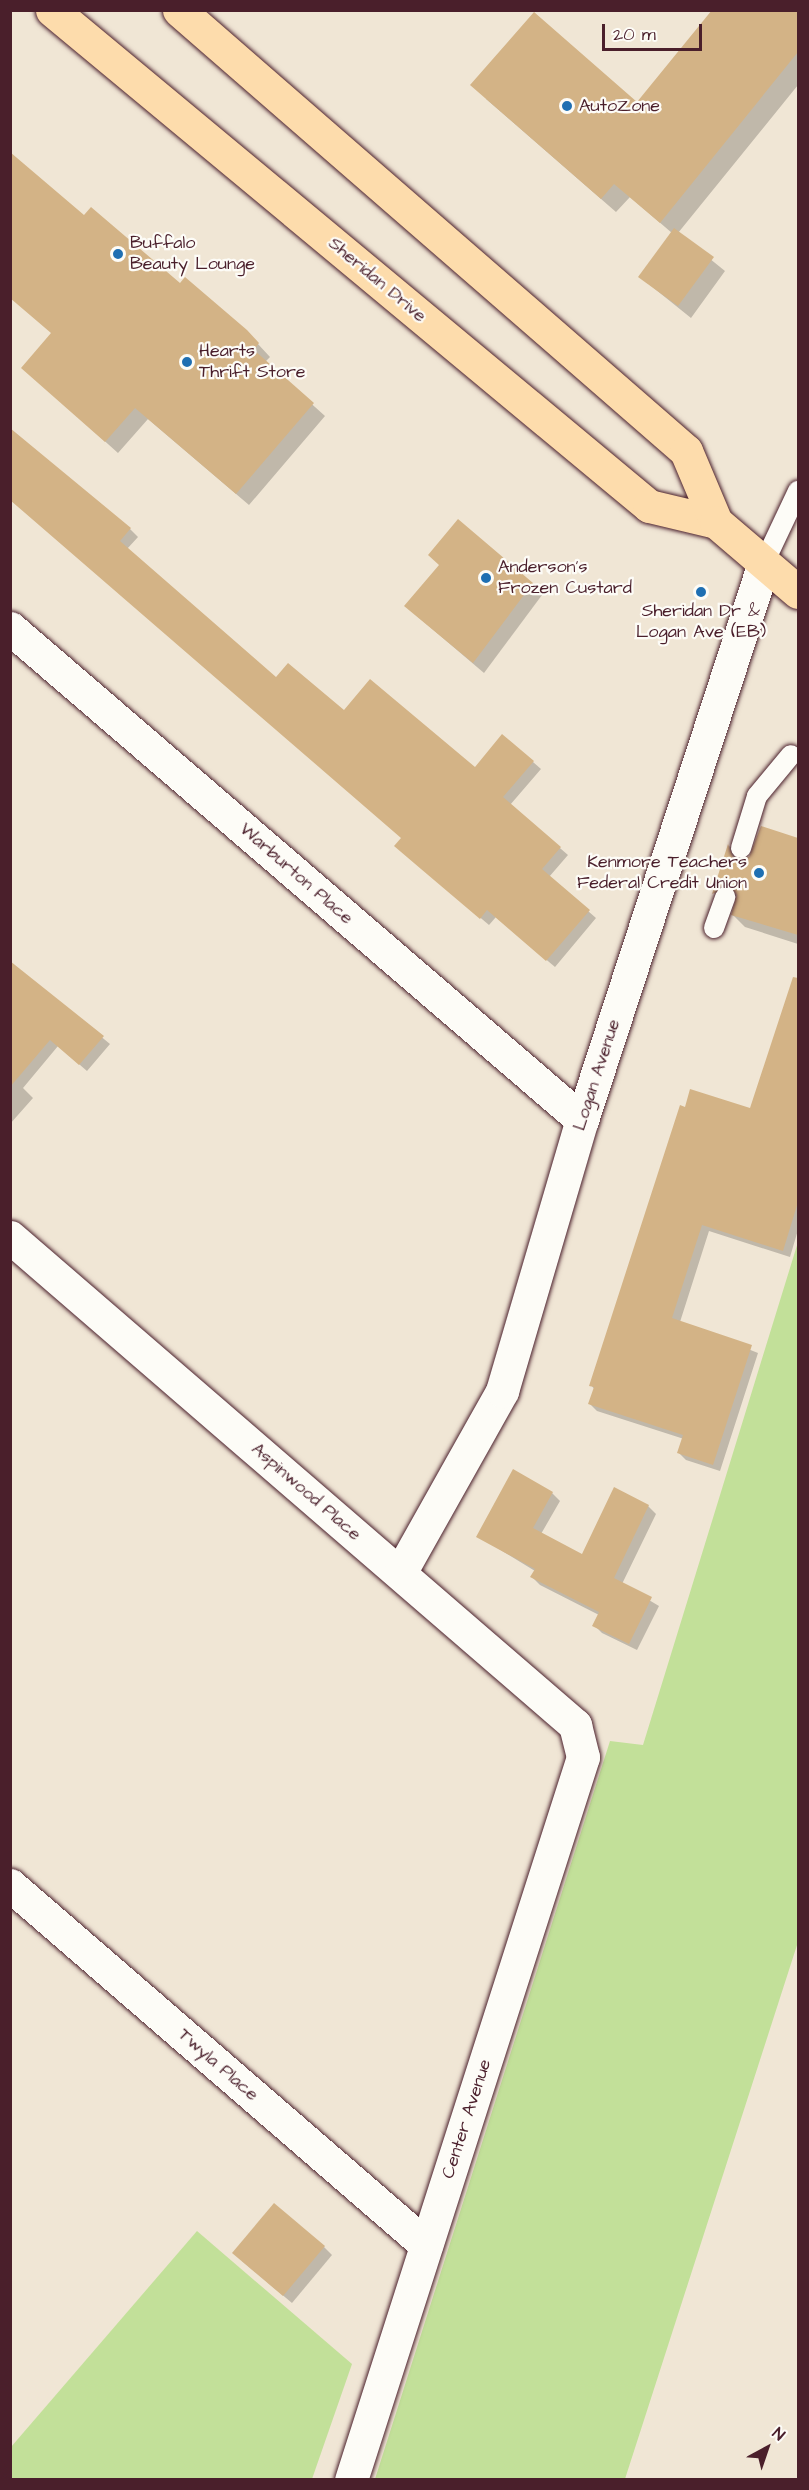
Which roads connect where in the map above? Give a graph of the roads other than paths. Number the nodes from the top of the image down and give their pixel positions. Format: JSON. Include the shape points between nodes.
{"nodes":[{"id":1,"x":52,"y":10,"type":"edge"},
{"id":2,"x":179,"y":10,"type":"edge"},
{"id":3,"x":798,"y":491,"type":"edge"},
{"id":4,"x":716,"y":522,"type":"junction"},
{"id":5,"x":764,"y":563,"type":"junction"},
{"id":6,"x":798,"y":592,"type":"edge"},
{"id":7,"x":10,"y":628,"type":"edge"},
{"id":8,"x":791,"y":755,"type":"dead end"},
{"id":9,"x":741,"y":848,"type":"dead end"},
{"id":10,"x":725,"y":897,"type":"dead end"},
{"id":11,"x":714,"y":928,"type":"dead end"},
{"id":12,"x":582,"y":1120,"type":"junction"},
{"id":13,"x":10,"y":1237,"type":"edge"},
{"id":14,"x":400,"y":1573,"type":"junction"},
{"id":15,"x":583,"y":1757,"type":"joint"},
{"id":16,"x":10,"y":1885,"type":"edge"},
{"id":17,"x":426,"y":2245,"type":"junction"},
{"id":18,"x":351,"y":2480,"type":"edge"}],
"edges":[{"from":1,"to":4,"type":"main road","name":"Sheridan Drive","via":[[649,506]]},
{"from":2,"to":4,"type":"main road","name":"Sheridan Drive","via":[[686,451]]},
{"from":3,"to":5,"type":"lane"},
{"from":4,"to":5,"type":"main road","name":"Sheridan Drive"},
{"from":5,"to":6,"type":"main road","name":"Sheridan Drive"},
{"from":5,"to":12,"type":"street","name":"Logan Avenue"},
{"from":7,"to":12,"type":"street","name":"Warburton Place"},
{"from":8,"to":9,"type":"lane","via":[[757,796]]},
{"from":10,"to":11,"type":"lane"},
{"from":12,"to":14,"type":"street","name":"Logan Avenue","via":[[502,1392]]},
{"from":13,"to":14,"type":"street","name":"Aspinwood Place"},
{"from":14,"to":15,"type":"street","name":"Aspinwood Place","via":[[575,1725]]},
{"from":15,"to":17,"type":"street","name":"Center Avenue"},
{"from":16,"to":17,"type":"street","name":"Twyla Place"},
{"from":17,"to":18,"type":"street","name":"Center Avenue"}]}
